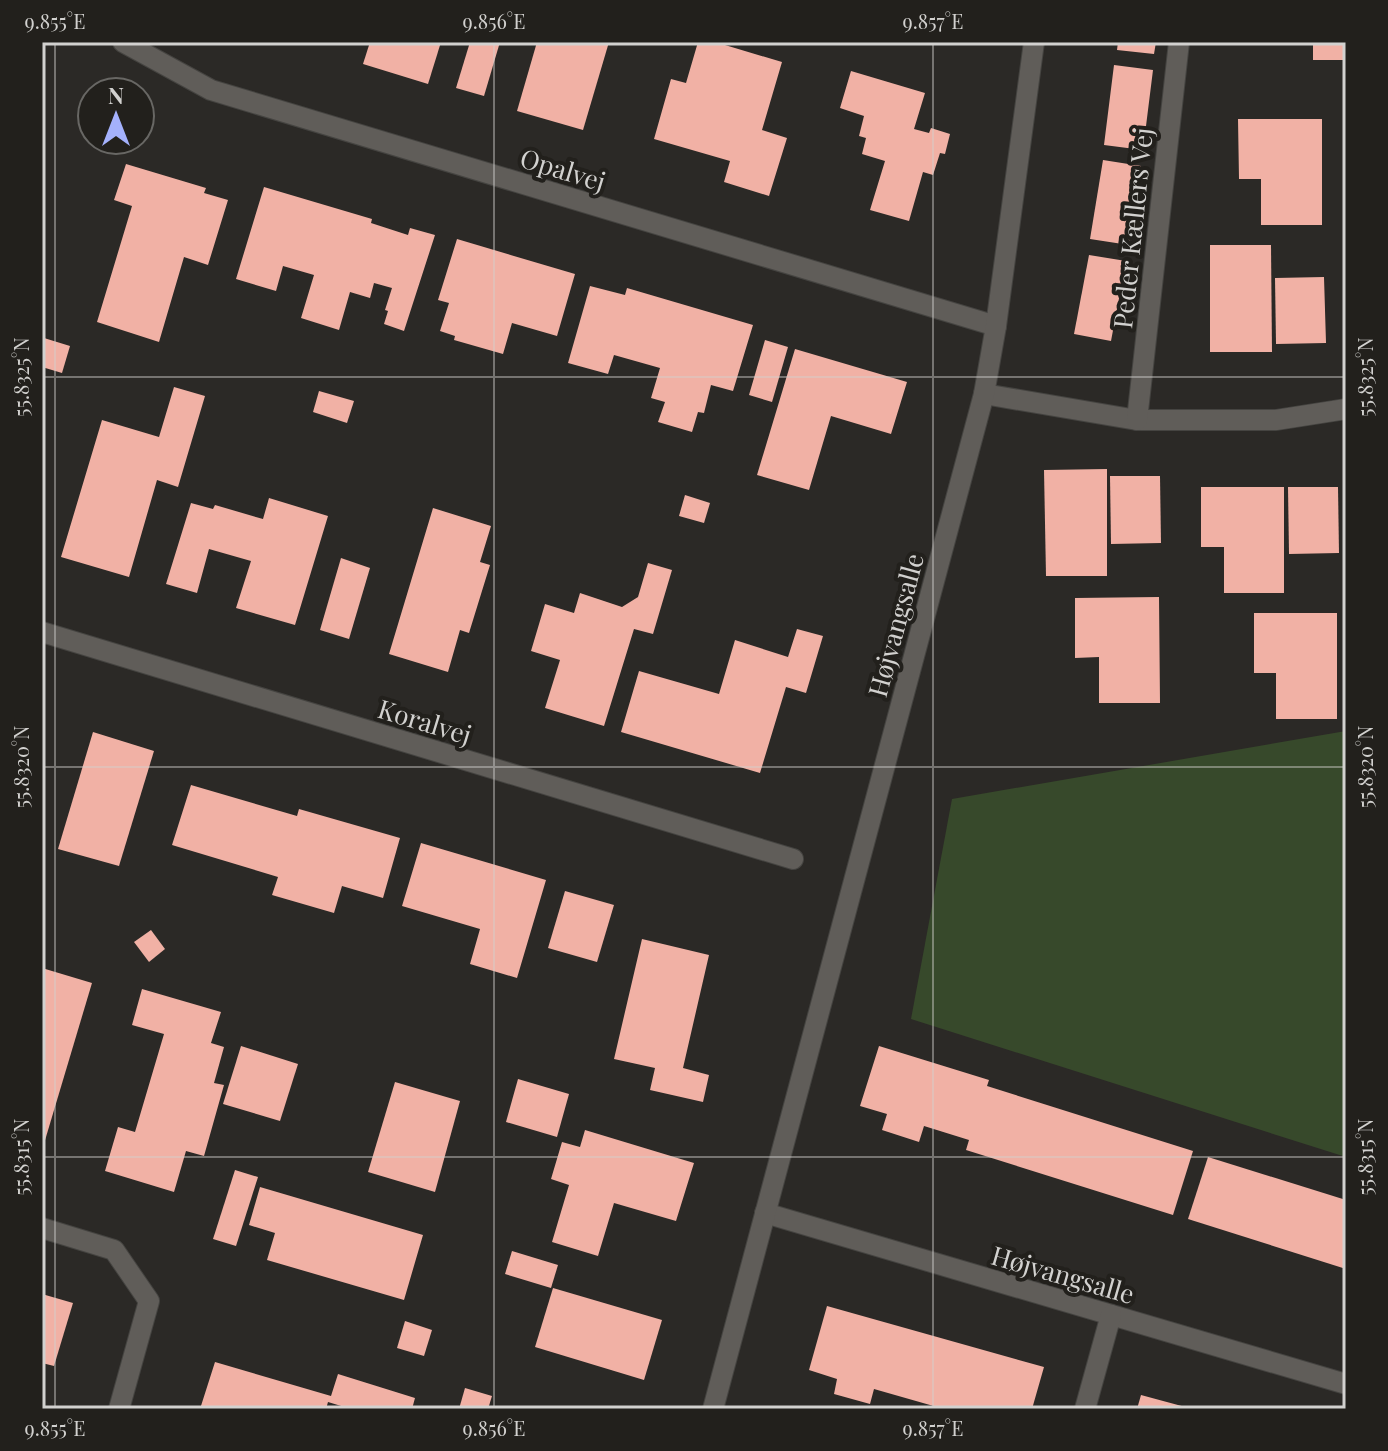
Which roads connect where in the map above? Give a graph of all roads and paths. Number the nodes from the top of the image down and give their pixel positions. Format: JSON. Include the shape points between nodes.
{"nodes":[{"id":1,"x":123,"y":42,"type":"edge"},
{"id":2,"x":1034,"y":42,"type":"edge"},
{"id":3,"x":1179,"y":42,"type":"edge"},
{"id":4,"x":996,"y":326,"type":"junction"},
{"id":5,"x":984,"y":394,"type":"junction"},
{"id":6,"x":1346,"y":409,"type":"edge"},
{"id":7,"x":1137,"y":420,"type":"junction"},
{"id":8,"x":42,"y":632,"type":"edge"},
{"id":9,"x":793,"y":859,"type":"dead end"},
{"id":10,"x":765,"y":1213,"type":"junction"},
{"id":11,"x":42,"y":1228,"type":"edge"},
{"id":12,"x":1111,"y":1315,"type":"junction"},
{"id":13,"x":1346,"y":1384,"type":"edge"},
{"id":14,"x":119,"y":1409,"type":"edge"},
{"id":15,"x":713,"y":1409,"type":"edge"},
{"id":16,"x":1085,"y":1409,"type":"edge"}],
"edges":[{"from":1,"to":4,"type":"street","name":"Opalvej","via":[[211,90]]},
{"from":2,"to":4,"type":"street","name":"Højvangsalle"},
{"from":3,"to":7,"type":"street","name":"Peder Kællers Vej"},
{"from":4,"to":5,"type":"street","name":"Højvangsalle"},
{"from":5,"to":7,"type":"street"},
{"from":5,"to":10,"type":"street","name":"Højvangsalle"},
{"from":6,"to":7,"type":"street","via":[[1276,420]]},
{"from":8,"to":9,"type":"street","name":"Koralvej"},
{"from":10,"to":12,"type":"street","name":"Højvangsalle"},
{"from":10,"to":15,"type":"street","name":"Højvangsalle"},
{"from":11,"to":14,"type":"street","via":[[114,1250],[149,1301]]},
{"from":12,"to":13,"type":"street","name":"Højvangsalle"},
{"from":12,"to":16,"type":"street"}]}
